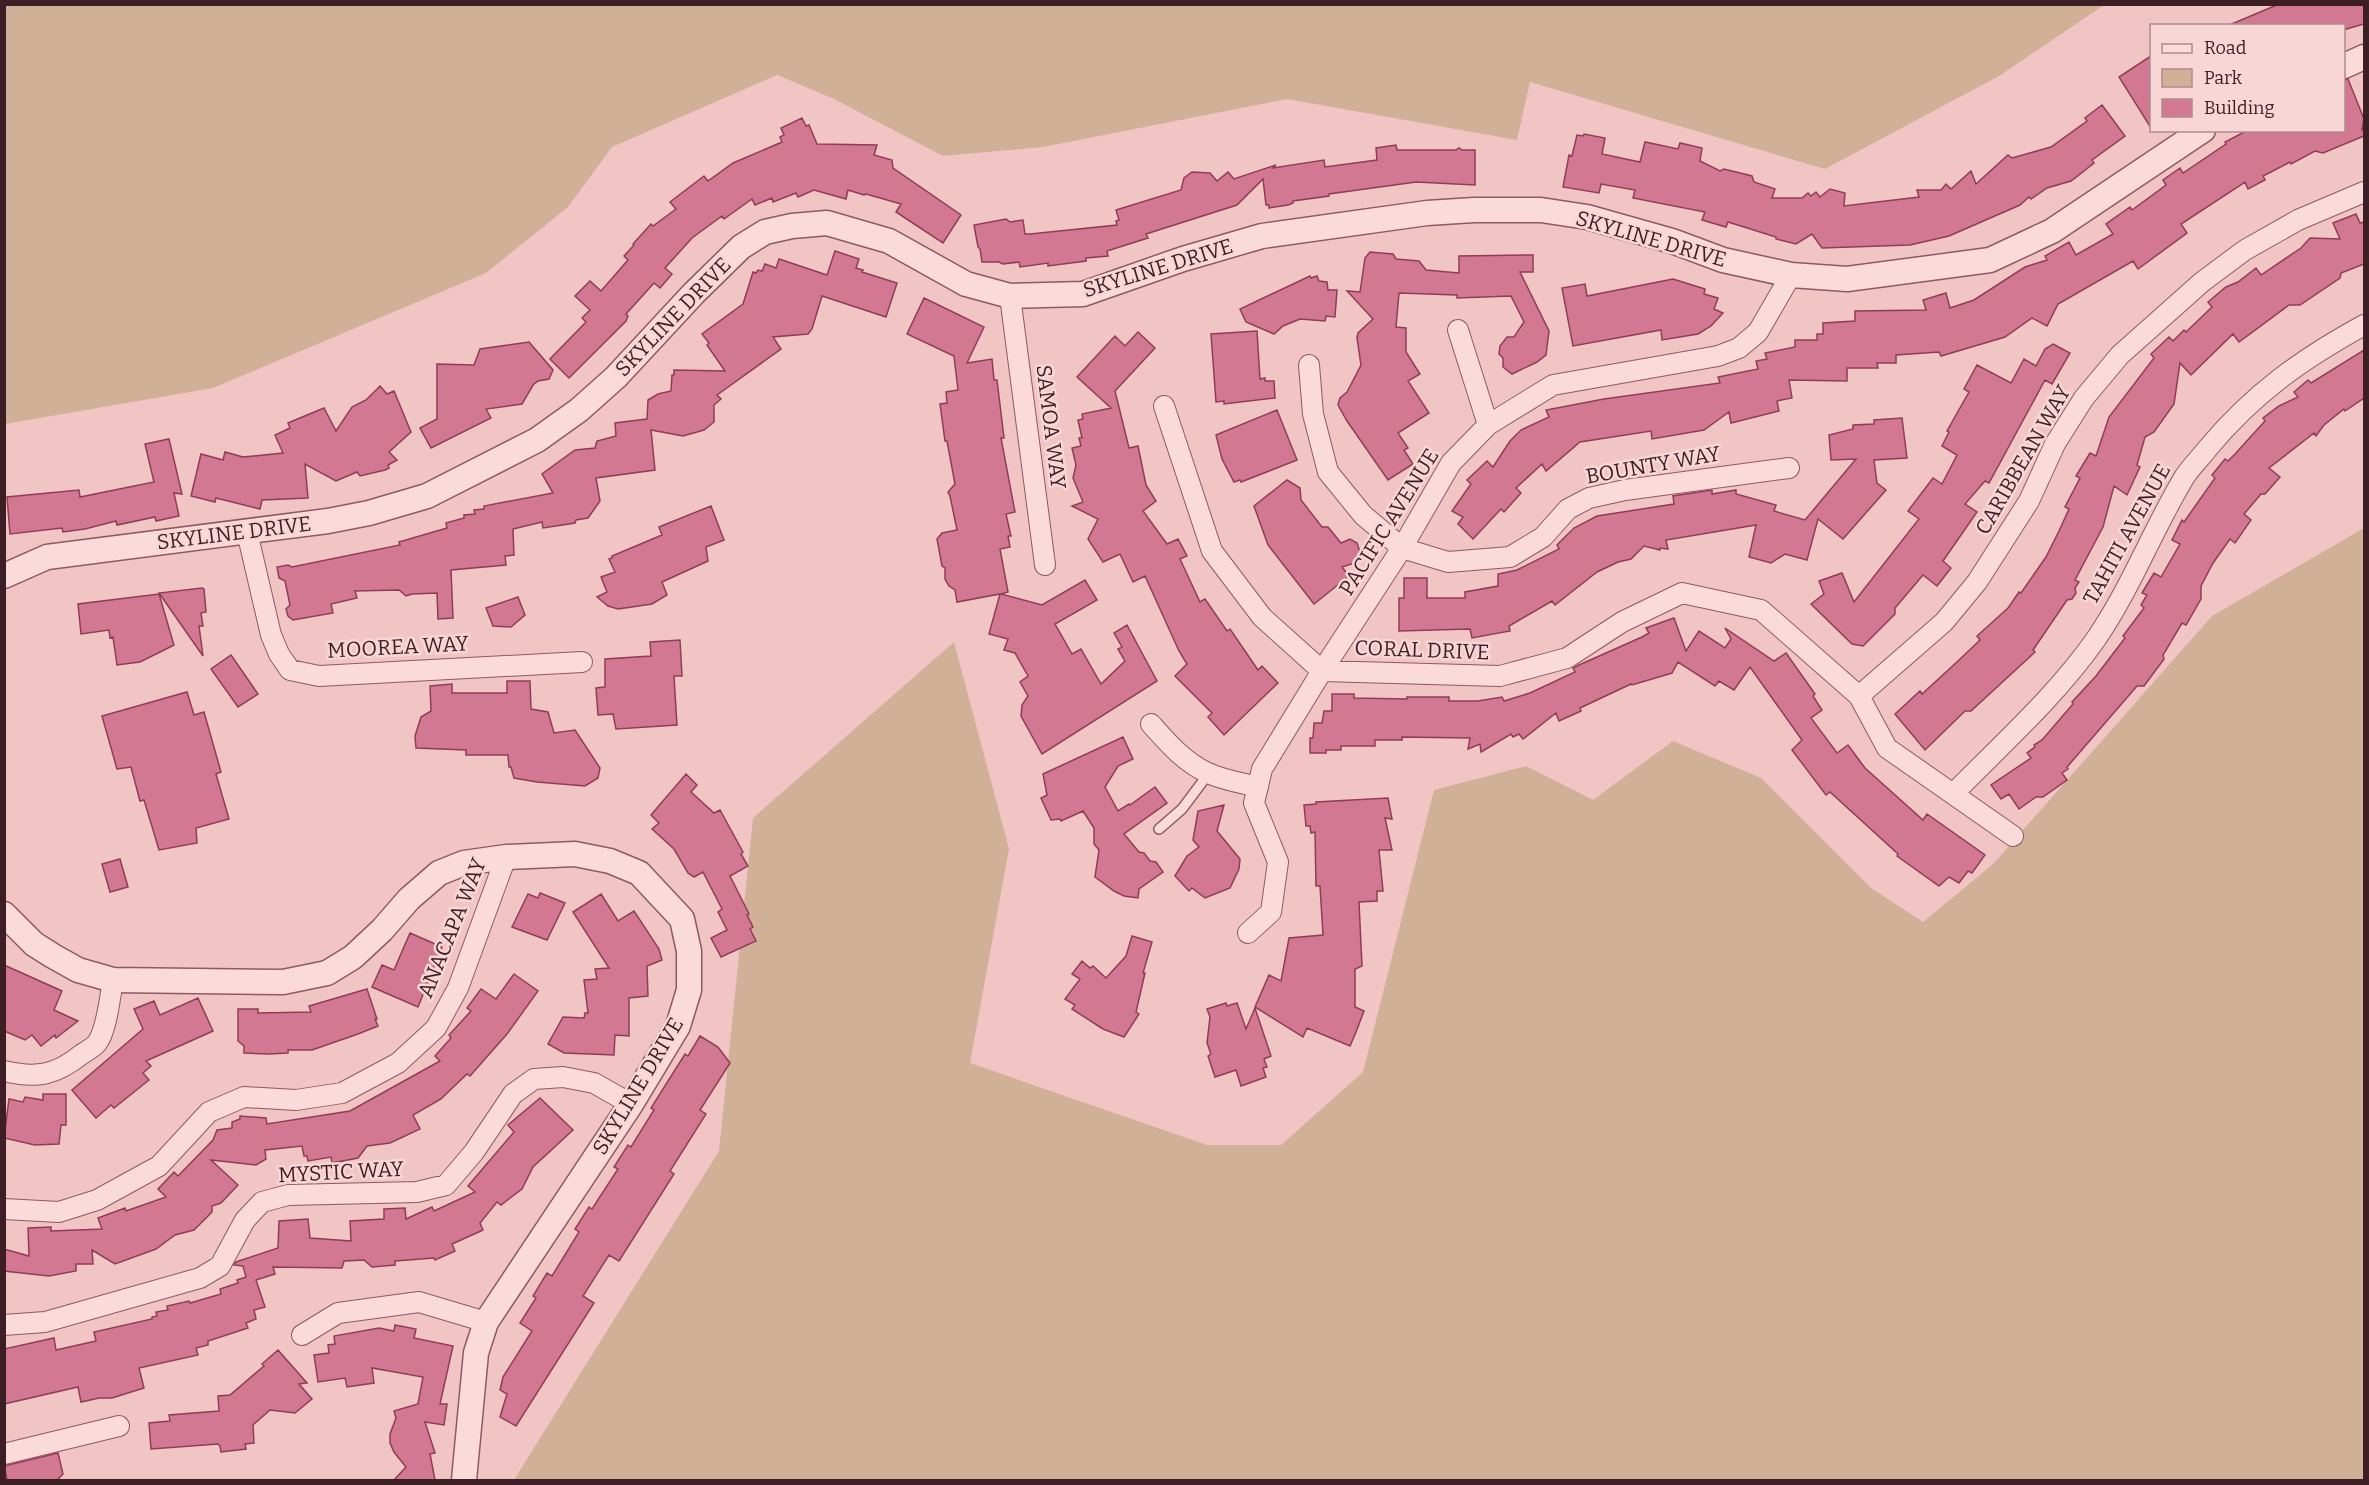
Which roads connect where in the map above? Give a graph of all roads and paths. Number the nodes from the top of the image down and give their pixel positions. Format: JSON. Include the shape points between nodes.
{"nodes":[{"id":1,"x":2364,"y":57,"type":"edge"},
{"id":2,"x":2345,"y":65,"type":"edge"},
{"id":3,"x":2200,"y":132,"type":"edge"},
{"id":4,"x":2364,"y":192,"type":"edge"},
{"id":5,"x":1791,"y":275,"type":"junction"},
{"id":6,"x":1010,"y":296,"type":"junction"},
{"id":7,"x":2364,"y":325,"type":"edge"},
{"id":8,"x":1458,"y":330,"type":"dead end"},
{"id":9,"x":1309,"y":365,"type":"dead end"},
{"id":10,"x":1164,"y":406,"type":"dead end"},
{"id":11,"x":1488,"y":425,"type":"junction"},
{"id":12,"x":1789,"y":468,"type":"dead end"},
{"id":13,"x":247,"y":532,"type":"junction"},
{"id":14,"x":1402,"y":548,"type":"junction"},
{"id":15,"x":1045,"y":565,"type":"dead end"},
{"id":16,"x":4,"y":576,"type":"edge"},
{"id":17,"x":582,"y":662,"type":"dead end"},
{"id":18,"x":1322,"y":671,"type":"junction"},
{"id":19,"x":1858,"y":696,"type":"junction"},
{"id":20,"x":1151,"y":724,"type":"dead end"},
{"id":21,"x":1209,"y":773,"type":"junction"},
{"id":22,"x":1258,"y":787,"type":"junction"},
{"id":23,"x":1954,"y":793,"type":"junction"},
{"id":24,"x":1159,"y":829,"type":"dead end"},
{"id":25,"x":2013,"y":836,"type":"dead end"},
{"id":26,"x":506,"y":857,"type":"junction"},
{"id":27,"x":4,"y":914,"type":"edge"},
{"id":28,"x":1248,"y":933,"type":"dead end"},
{"id":29,"x":113,"y":980,"type":"junction"},
{"id":30,"x":4,"y":1071,"type":"edge"},
{"id":31,"x":631,"y":1104,"type":"junction"},
{"id":32,"x":4,"y":1209,"type":"edge"},
{"id":33,"x":486,"y":1322,"type":"junction"},
{"id":34,"x":4,"y":1325,"type":"edge"},
{"id":35,"x":302,"y":1335,"type":"dead end"},
{"id":36,"x":119,"y":1426,"type":"dead end"},
{"id":37,"x":4,"y":1454,"type":"edge"},
{"id":38,"x":464,"y":1480,"type":"edge"}],
"edges":[{"from":1,"to":2,"type":"street"},
{"from":3,"to":5,"type":"street","name":"SKYLINE DRIVE","via":[[2052,231],[1990,260],[1847,279]]},
{"from":4,"to":19,"type":"street","name":"CARIBBEAN WAY","via":[[2298,220],[2245,250],[2202,282],[2120,355],[2060,435],[2029,501],[1977,582],[1944,622]]},
{"from":5,"to":6,"type":"street","name":"SKYLINE DRIVE","via":[[1723,260],[1587,217],[1541,210],[1474,210],[1262,236],[1083,294]]},
{"from":5,"to":11,"type":"street","name":"PACIFIC AVENUE","via":[[1758,332],[1740,348],[1718,356],[1553,385]]},
{"from":6,"to":13,"type":"street","name":"SKYLINE DRIVE","via":[[966,284],[889,241],[827,223],[765,232],[741,247],[694,292],[616,377],[537,440],[427,496],[369,513]]},
{"from":6,"to":15,"type":"street","name":"SAMOA WAY"},
{"from":7,"to":23,"type":"street","name":"TAHITI AVENUE","via":[[2263,390],[2223,430],[2186,474],[2096,639],[2059,684]]},
{"from":8,"to":11,"type":"street"},
{"from":9,"to":14,"type":"street","name":"BOUNTY WAY","via":[[1313,414],[1328,472],[1363,515]]},
{"from":10,"to":18,"type":"street","via":[[1212,551],[1262,617]]},
{"from":11,"to":14,"type":"street","name":"PACIFIC AVENUE","via":[[1451,463]]},
{"from":12,"to":14,"type":"street","name":"BOUNTY WAY","via":[[1589,498],[1568,509],[1544,537],[1510,557],[1448,562]]},
{"from":13,"to":16,"type":"street","name":"SKYLINE DRIVE","via":[[47,557]]},
{"from":13,"to":17,"type":"street","name":"MOOREA WAY","via":[[272,635],[290,669],[319,676]]},
{"from":14,"to":18,"type":"street","name":"PACIFIC AVENUE"},
{"from":18,"to":19,"type":"street","name":"CORAL DRIVE","via":[[1500,676],[1567,658],[1622,622],[1682,593],[1761,610]]},
{"from":18,"to":22,"type":"street","name":"PACIFIC AVENUE","via":[[1262,769]]},
{"from":19,"to":23,"type":"street","name":"CORAL DRIVE","via":[[1887,748]]},
{"from":20,"to":21,"type":"street","via":[[1177,753]]},
{"from":21,"to":22,"type":"street"},
{"from":21,"to":24,"type":"lane","via":[[1182,809]]},
{"from":22,"to":28,"type":"street","name":"PACIFIC AVENUE","via":[[1254,803],[1278,862],[1271,912]]},
{"from":23,"to":25,"type":"street","name":"CORAL DRIVE"},
{"from":26,"to":29,"type":"street","name":"SKYLINE DRIVE","via":[[464,863],[439,873],[353,957],[327,973],[283,982]]},
{"from":26,"to":31,"type":"street","name":"SKYLINE DRIVE","via":[[574,854],[610,861],[639,873],[682,919],[689,951],[689,990],[678,1026]]},
{"from":26,"to":32,"type":"street","name":"ANACAPA WAY","via":[[458,988],[436,1028],[398,1063],[342,1093],[296,1100],[244,1097],[209,1112],[159,1166],[97,1200],[59,1212]]},
{"from":27,"to":29,"type":"street","name":"SKYLINE DRIVE","via":[[34,944],[53,956],[78,970]]},
{"from":29,"to":30,"type":"street","via":[[98,1042],[51,1073],[26,1076]]},
{"from":31,"to":33,"type":"street","name":"SKYLINE DRIVE"},
{"from":31,"to":34,"type":"street","name":"MYSTIC WAY","via":[[594,1083],[563,1077],[534,1079],[513,1094],[446,1185],[417,1192],[288,1195],[262,1202],[245,1221],[220,1266],[200,1278],[45,1322]]},
{"from":33,"to":35,"type":"street","via":[[418,1302],[338,1314]]},
{"from":33,"to":38,"type":"street","name":"SKYLINE DRIVE","via":[[476,1353]]},
{"from":36,"to":37,"type":"street"}]}
